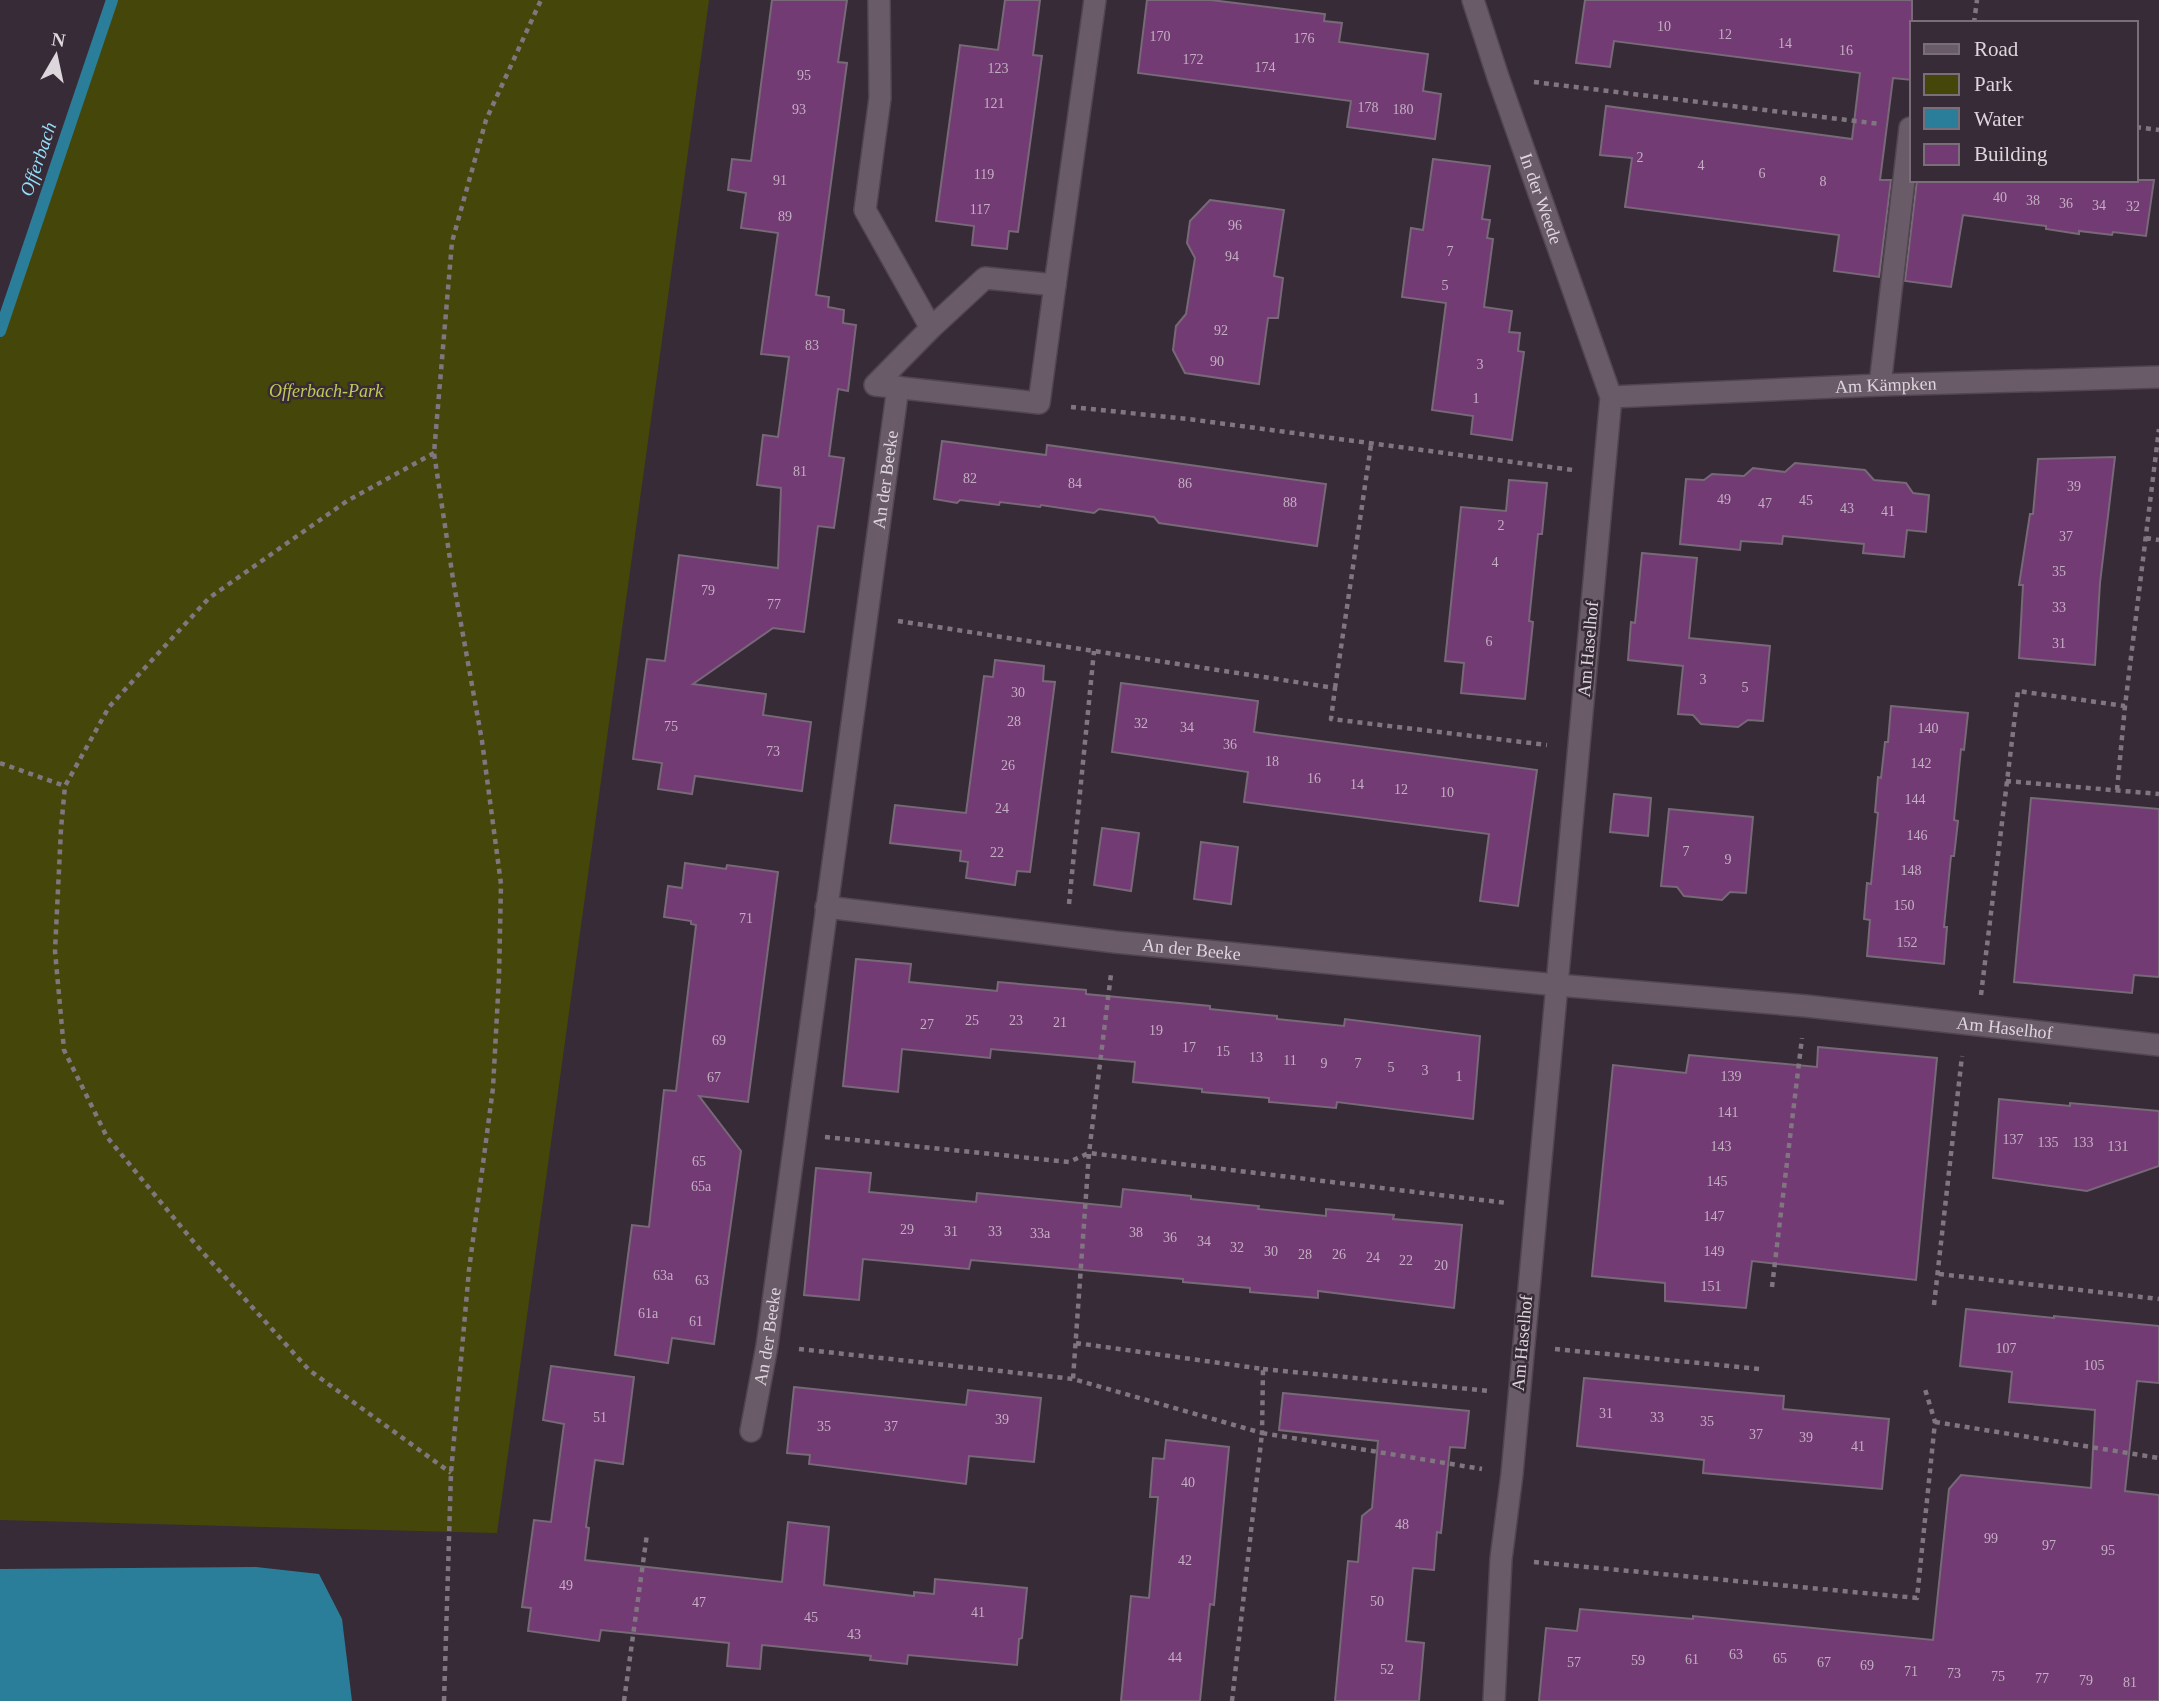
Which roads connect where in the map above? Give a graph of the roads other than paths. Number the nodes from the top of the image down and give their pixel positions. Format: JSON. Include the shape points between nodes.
{"nodes":[{"id":1,"x":879,"y":0,"type":"edge"},
{"id":2,"x":1095,"y":0,"type":"edge"},
{"id":3,"x":1473,"y":0,"type":"edge"},
{"id":4,"x":1910,"y":128,"type":"road end"},
{"id":5,"x":1055,"y":285,"type":"junction"},
{"id":6,"x":931,"y":328,"type":"junction"},
{"id":7,"x":2159,"y":377,"type":"edge"},
{"id":8,"x":1880,"y":385,"type":"junction"},
{"id":9,"x":898,"y":387,"type":"junction"},
{"id":10,"x":1611,"y":397,"type":"junction"},
{"id":11,"x":826,"y":907,"type":"junction"},
{"id":12,"x":1557,"y":985,"type":"junction"},
{"id":13,"x":2159,"y":1045,"type":"edge"},
{"id":14,"x":751,"y":1431,"type":"dead end"},
{"id":15,"x":1494,"y":1701,"type":"edge"}],
"edges":[{"from":1,"to":6,"type":"street","via":[[880,98],[865,210]]},
{"from":2,"to":5,"type":"street"},
{"from":3,"to":10,"type":"street","name":"In der Weede"},
{"from":4,"to":8,"type":"street"},
{"from":5,"to":6,"type":"street","via":[[985,278]]},
{"from":5,"to":9,"type":"street","via":[[1039,403]]},
{"from":6,"to":9,"type":"street","via":[[875,385]]},
{"from":7,"to":8,"type":"street","name":"Am Kämpken"},
{"from":8,"to":10,"type":"street","name":"Am Kämpken"},
{"from":9,"to":11,"type":"street","name":"An der Beeke"},
{"from":10,"to":12,"type":"street","name":"Am Haselhof"},
{"from":11,"to":12,"type":"street","name":"An der Beeke","via":[[1115,942]]},
{"from":11,"to":14,"type":"street","name":"An der Beeke","via":[[767,1346]]},
{"from":12,"to":13,"type":"street","name":"Am Haselhof","via":[[1806,1006]]},
{"from":12,"to":15,"type":"street","name":"Am Haselhof","via":[[1501,1559]]}]}
